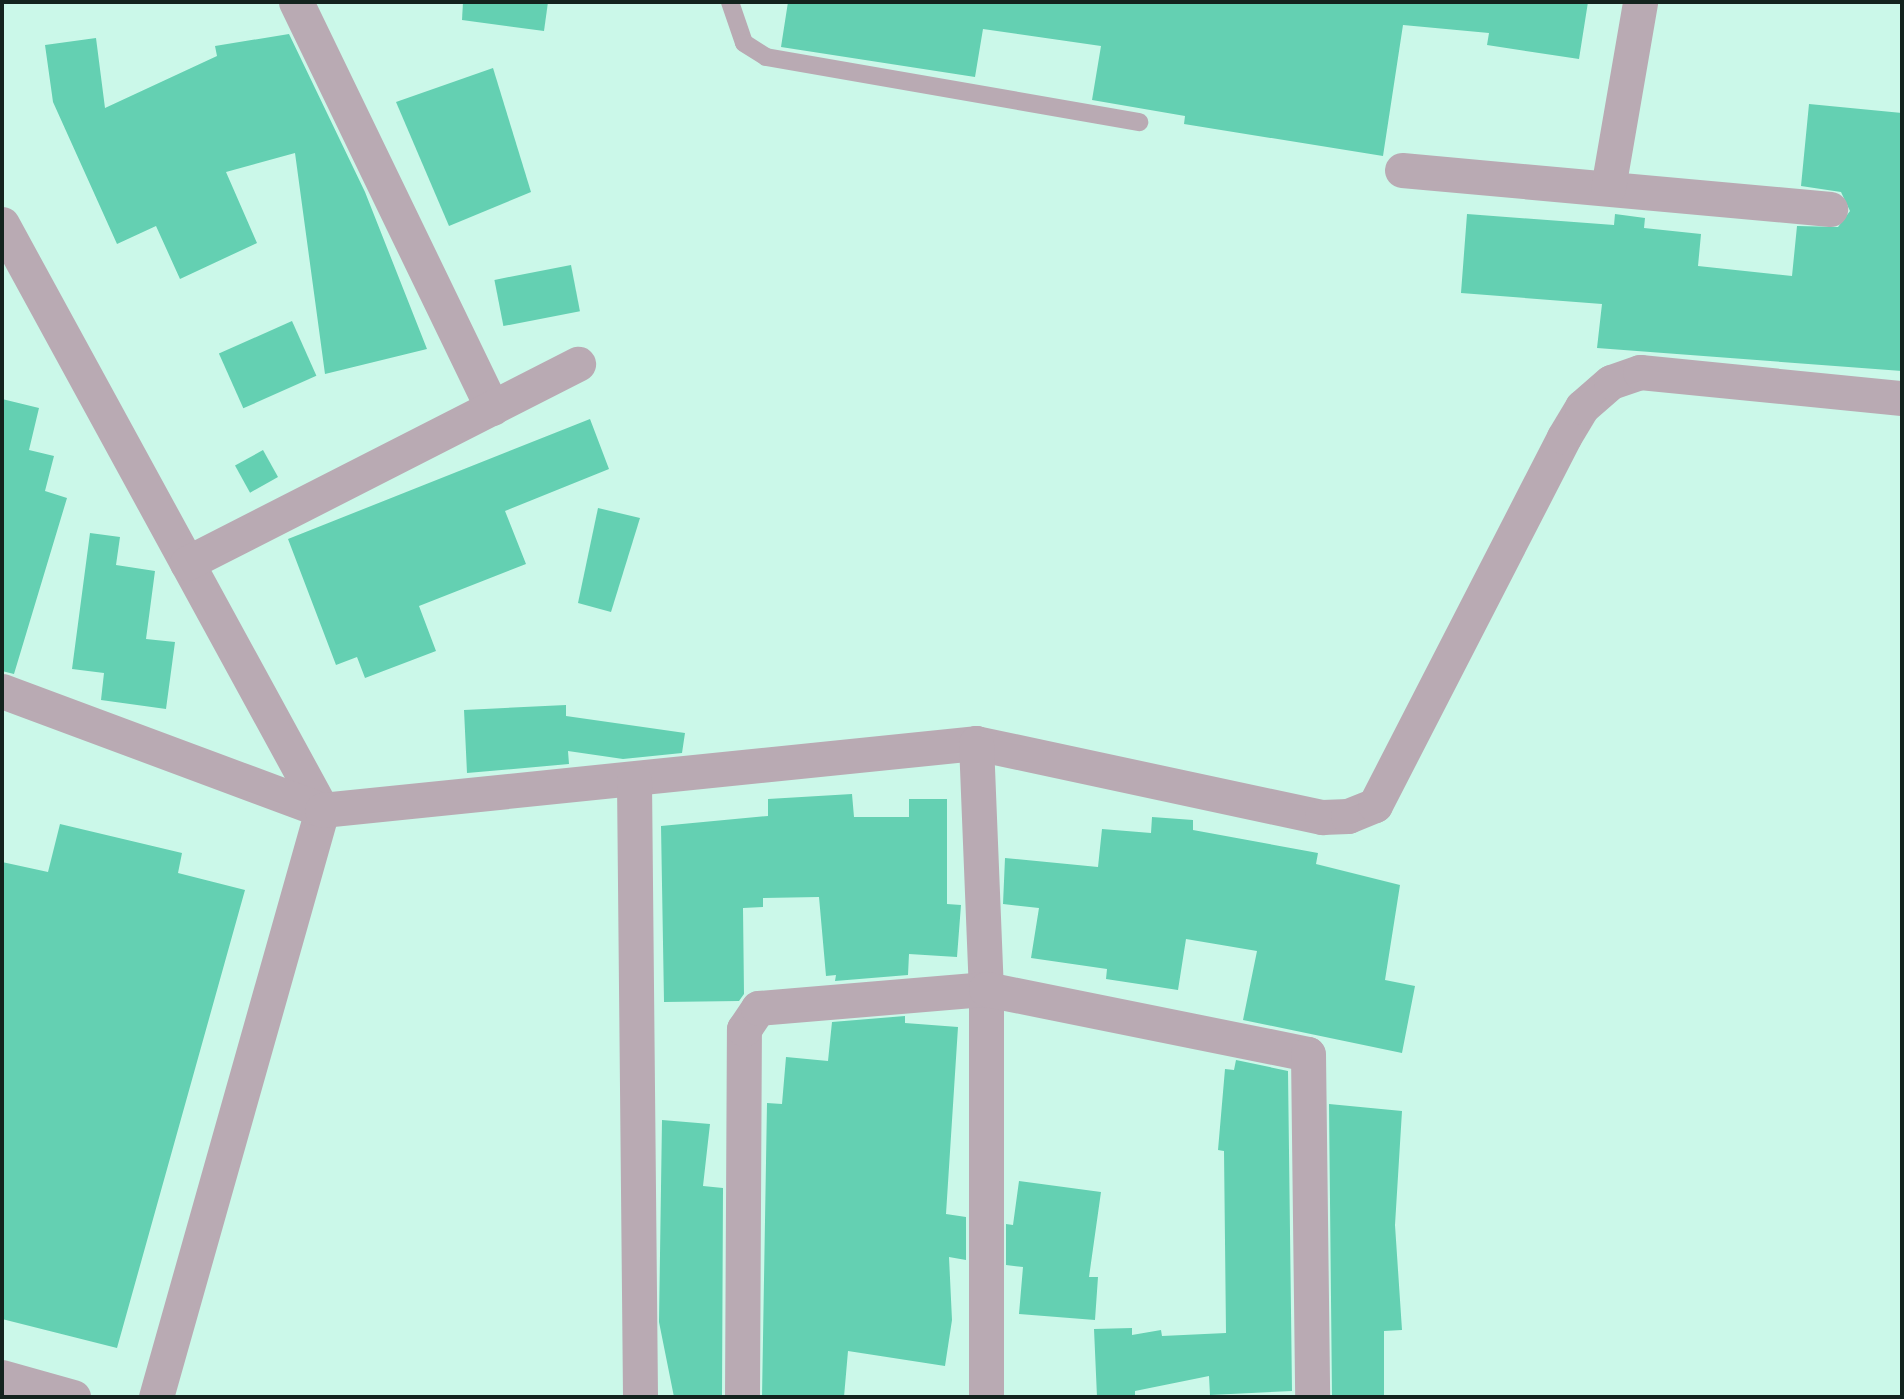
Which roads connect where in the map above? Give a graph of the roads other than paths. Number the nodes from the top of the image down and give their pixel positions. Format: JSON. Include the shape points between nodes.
{"nodes":[{"id":1,"x":296,"y":2,"type":"edge"},
{"id":2,"x":730,"y":2,"type":"edge"},
{"id":3,"x":1640,"y":2,"type":"edge"},
{"id":4,"x":1139,"y":122,"type":"dead end"},
{"id":5,"x":1402,"y":170,"type":"dead end"},
{"id":6,"x":1608,"y":188,"type":"junction"},
{"id":7,"x":1830,"y":209,"type":"dead end"},
{"id":8,"x":2,"y":224,"type":"edge"},
{"id":9,"x":578,"y":364,"type":"dead end"},
{"id":10,"x":1902,"y":398,"type":"edge"},
{"id":11,"x":492,"y":408,"type":"junction"},
{"id":12,"x":187,"y":563,"type":"junction"},
{"id":13,"x":2,"y":691,"type":"edge"},
{"id":14,"x":975,"y":743,"type":"junction"},
{"id":15,"x":634,"y":781,"type":"junction"},
{"id":16,"x":322,"y":810,"type":"junction"},
{"id":17,"x":985,"y":989,"type":"junction"},
{"id":18,"x":2,"y":1377,"type":"edge"},
{"id":19,"x":73,"y":1397,"type":"edge"},
{"id":20,"x":156,"y":1397,"type":"edge"},
{"id":21,"x":640,"y":1397,"type":"edge"},
{"id":22,"x":742,"y":1397,"type":"edge"},
{"id":23,"x":986,"y":1397,"type":"edge"},
{"id":24,"x":1312,"y":1397,"type":"edge"}],
"edges":[{"from":1,"to":11,"type":"street"},
{"from":2,"to":4,"type":"lane","via":[[744,43],[766,57]]},
{"from":3,"to":6,"type":"street"},
{"from":5,"to":6,"type":"street"},
{"from":6,"to":7,"type":"street"},
{"from":8,"to":12,"type":"street"},
{"from":9,"to":11,"type":"street"},
{"from":10,"to":14,"type":"street","via":[[1640,372],[1611,382],[1582,407],[1564,437],[1375,805],[1348,816],[1322,817]]},
{"from":11,"to":12,"type":"street"},
{"from":12,"to":16,"type":"street"},
{"from":13,"to":16,"type":"street"},
{"from":14,"to":15,"type":"street"},
{"from":14,"to":17,"type":"street"},
{"from":15,"to":16,"type":"street"},
{"from":15,"to":21,"type":"street"},
{"from":16,"to":20,"type":"street"},
{"from":17,"to":22,"type":"street","via":[[758,1008],[744,1029]]},
{"from":17,"to":23,"type":"street"},
{"from":17,"to":24,"type":"street","via":[[1308,1054]]},
{"from":18,"to":19,"type":"street"}]}
